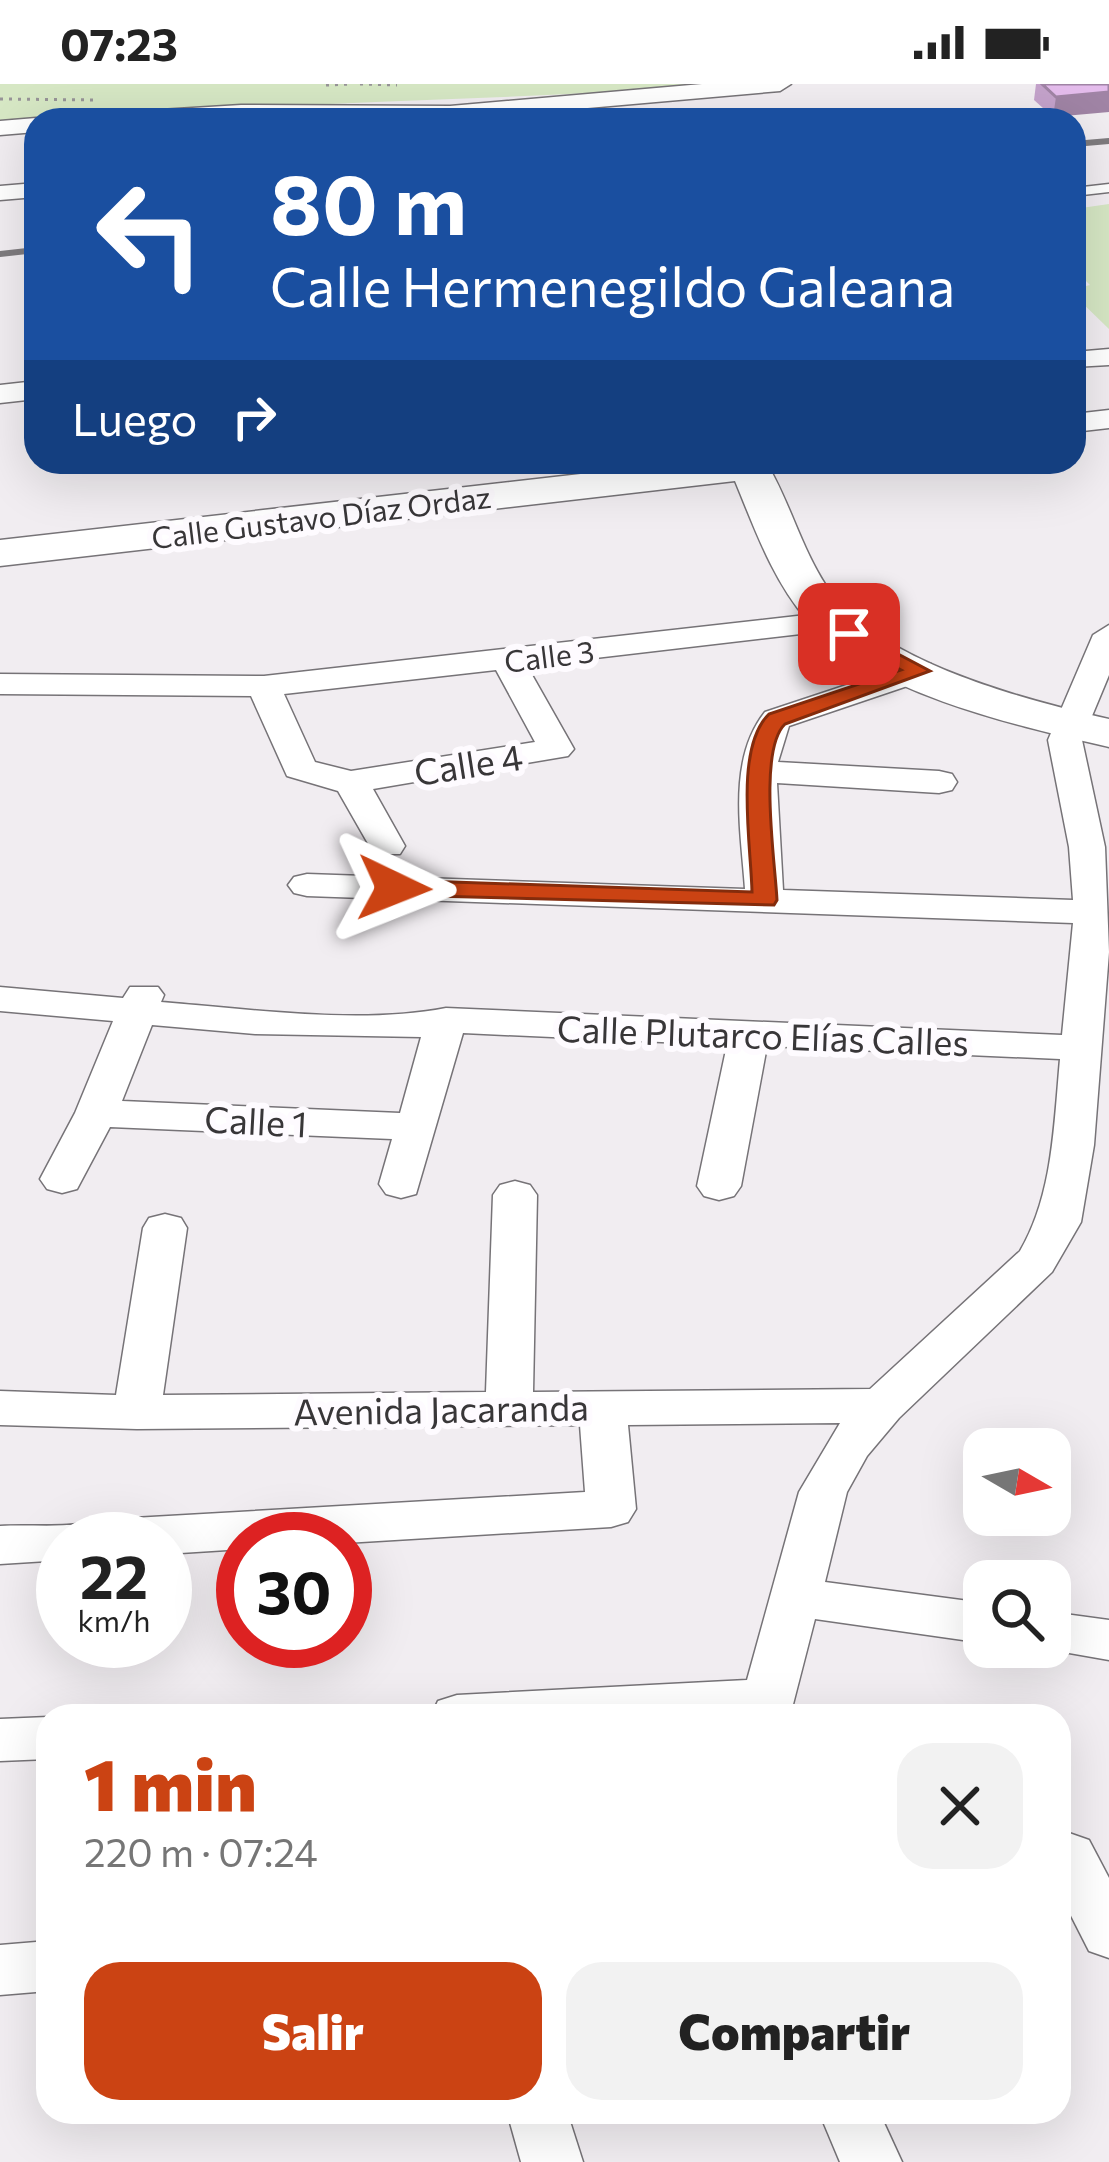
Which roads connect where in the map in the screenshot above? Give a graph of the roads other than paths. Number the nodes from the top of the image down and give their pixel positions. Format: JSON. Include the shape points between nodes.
{"nodes":[{"id":1,"x":780,"y":84,"type":"edge"},
{"id":2,"x":662,"y":95,"type":"junction"},
{"id":3,"x":552,"y":108,"type":"edge"},
{"id":4,"x":652,"y":108,"type":"edge"},
{"id":5,"x":675,"y":474,"type":"edge"},
{"id":6,"x":765,"y":474,"type":"edge"},
{"id":7,"x":0,"y":553,"type":"edge"},
{"id":8,"x":832,"y":622,"type":"junction"},
{"id":9,"x":1109,"y":635,"type":"edge"},
{"id":10,"x":507,"y":660,"type":"junction"},
{"id":11,"x":920,"y":671,"type":"junction"},
{"id":12,"x":0,"y":684,"type":"edge"},
{"id":13,"x":265,"y":686,"type":"junction"},
{"id":14,"x":1089,"y":729,"type":"edge"},
{"id":15,"x":759,"y":770,"type":"junction"},
{"id":16,"x":351,"y":782,"type":"junction"},
{"id":17,"x":939,"y":782,"type":"dead end"},
{"id":18,"x":387,"y":846,"type":"dead end"},
{"id":19,"x":1098,"y":846,"type":"edge"},
{"id":20,"x":307,"y":885,"type":"dead end"},
{"id":21,"x":765,"y":900,"type":"junction"},
{"id":22,"x":1093,"y":912,"type":"junction"},
{"id":23,"x":0,"y":979,"type":"edge"},
{"id":24,"x":0,"y":999,"type":"edge"},
{"id":25,"x":140,"y":1004,"type":"junction"},
{"id":26,"x":446,"y":1020,"type":"junction"},
{"id":27,"x":1090,"y":1030,"type":"edge"},
{"id":28,"x":750,"y":1032,"type":"junction"},
{"id":29,"x":96,"y":1113,"type":"junction"},
{"id":30,"x":417,"y":1127,"type":"junction"},
{"id":31,"x":1091,"y":1148,"type":"edge"},
{"id":32,"x":62,"y":1179,"type":"dead end"},
{"id":33,"x":401,"y":1184,"type":"dead end"},
{"id":34,"x":719,"y":1186,"type":"dead end"},
{"id":35,"x":515,"y":1195,"type":"dead end"},
{"id":36,"x":164,"y":1228,"type":"dead end"},
{"id":37,"x":602,"y":1405,"type":"junction"},
{"id":38,"x":883,"y":1406,"type":"junction"},
{"id":39,"x":0,"y":1408,"type":"edge"},
{"id":40,"x":509,"y":1408,"type":"junction"},
{"id":41,"x":137,"y":1412,"type":"junction"},
{"id":42,"x":192,"y":1534,"type":"edge"},
{"id":43,"x":36,"y":1543,"type":"edge"},
{"id":44,"x":0,"y":1545,"type":"edge"},
{"id":45,"x":794,"y":1597,"type":"junction"},
{"id":46,"x":963,"y":1620,"type":"edge"},
{"id":47,"x":1071,"y":1635,"type":"edge"},
{"id":48,"x":1109,"y":1640,"type":"edge"},
{"id":49,"x":766,"y":1704,"type":"edge"},
{"id":50,"x":36,"y":1738,"type":"edge"},
{"id":51,"x":0,"y":1740,"type":"edge"},
{"id":52,"x":1079,"y":1858,"type":"edge"},
{"id":53,"x":1109,"y":1934,"type":"edge"},
{"id":54,"x":36,"y":1967,"type":"edge"},
{"id":55,"x":0,"y":1970,"type":"edge"},
{"id":56,"x":541,"y":2124,"type":"edge"},
{"id":57,"x":854,"y":2124,"type":"edge"},
{"id":58,"x":552,"y":2162,"type":"edge"},
{"id":59,"x":871,"y":2162,"type":"edge"}],
"edges":[{"from":1,"to":2,"type":"street"},
{"from":2,"to":3,"type":"street"},
{"from":2,"to":4,"type":"street"},
{"from":5,"to":7,"type":"main road","name":"Calle Gustavo Díaz Ordaz"},
{"from":6,"to":8,"type":"main road","via":[[805,587]]},
{"from":8,"to":10,"type":"street","name":"Calle 3"},
{"from":8,"to":11,"type":"main road"},
{"from":9,"to":14,"type":"street"},
{"from":10,"to":13,"type":"street","name":"Calle 3"},
{"from":10,"to":16,"type":"street","name":"Calle 4","via":[[556,749]]},
{"from":11,"to":14,"type":"main road"},
{"from":11,"to":15,"type":"street","via":[[777,719],[764,731]]},
{"from":12,"to":13,"type":"street","name":"Calle 3"},
{"from":13,"to":16,"type":"street","via":[[300,768]]},
{"from":14,"to":19,"type":"street","via":[[1065,753]]},
{"from":15,"to":17,"type":"street"},
{"from":15,"to":21,"type":"street"},
{"from":16,"to":18,"type":"street"},
{"from":19,"to":22,"type":"street"},
{"from":20,"to":21,"type":"street"},
{"from":21,"to":22,"type":"street"},
{"from":22,"to":27,"type":"street"},
{"from":23,"to":25,"type":"street","name":"Calle Plutarco Elías Calles"},
{"from":24,"to":25,"type":"street","name":"Calle Plutarco Elías Calles"},
{"from":25,"to":26,"type":"street","name":"Calle Plutarco Elías Calles","via":[[416,1026]]},
{"from":25,"to":29,"type":"street"},
{"from":26,"to":28,"type":"street","name":"Calle Plutarco Elías Calles"},
{"from":26,"to":30,"type":"street"},
{"from":27,"to":28,"type":"street","name":"Calle Plutarco Elías Calles"},
{"from":27,"to":31,"type":"street"},
{"from":28,"to":34,"type":"street"},
{"from":29,"to":30,"type":"street","name":"Calle 1"},
{"from":29,"to":32,"type":"street"},
{"from":30,"to":33,"type":"street"},
{"from":31,"to":38,"type":"street","via":[[1036,1261]]},
{"from":35,"to":40,"type":"street"},
{"from":36,"to":41,"type":"street"},
{"from":37,"to":38,"type":"street","name":"Avenida Jacaranda"},
{"from":37,"to":40,"type":"street","name":"Avenida Jacaranda"},
{"from":37,"to":42,"type":"street","via":[[611,1509]]},
{"from":38,"to":45,"type":"street","via":[[823,1492]]},
{"from":39,"to":41,"type":"street","name":"Avenida Jacaranda"},
{"from":40,"to":41,"type":"street","name":"Avenida Jacaranda"},
{"from":43,"to":44,"type":"street"},
{"from":45,"to":46,"type":"street"},
{"from":45,"to":49,"type":"street"},
{"from":47,"to":48,"type":"street"},
{"from":50,"to":51,"type":"street"},
{"from":52,"to":53,"type":"street"},
{"from":54,"to":55,"type":"street"},
{"from":56,"to":58,"type":"street"},
{"from":57,"to":59,"type":"street"}]}
